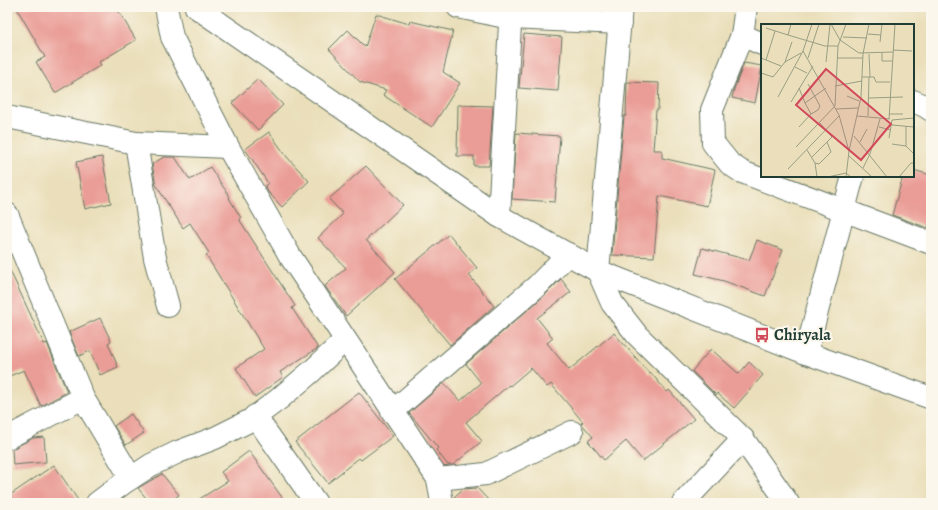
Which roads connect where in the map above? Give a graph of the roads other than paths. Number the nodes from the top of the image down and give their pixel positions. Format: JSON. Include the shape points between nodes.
{"nodes":[{"id":1,"x":166,"y":7,"type":"edge"},
{"id":2,"x":196,"y":7,"type":"edge"},
{"id":3,"x":458,"y":7,"type":"edge"},
{"id":4,"x":746,"y":7,"type":"edge"},
{"id":5,"x":510,"y":13,"type":"edge"},
{"id":6,"x":620,"y":15,"type":"edge"},
{"id":7,"x":742,"y":35,"type":"junction"},
{"id":8,"x":761,"y":44,"type":"edge"},
{"id":9,"x":914,"y":101,"type":"edge"},
{"id":10,"x":931,"y":110,"type":"edge"},
{"id":11,"x":7,"y":117,"type":"edge"},
{"id":12,"x":136,"y":143,"type":"junction"},
{"id":13,"x":228,"y":147,"type":"junction"},
{"id":14,"x":852,"y":177,"type":"edge"},
{"id":15,"x":844,"y":210,"type":"junction"},
{"id":16,"x":7,"y":214,"type":"edge"},
{"id":17,"x":499,"y":216,"type":"junction"},
{"id":18,"x":931,"y":243,"type":"edge"},
{"id":19,"x":568,"y":254,"type":"junction"},
{"id":20,"x":598,"y":271,"type":"junction"},
{"id":21,"x":168,"y":306,"type":"dead end"},
{"id":22,"x":345,"y":340,"type":"junction"},
{"id":23,"x":806,"y":353,"type":"junction"},
{"id":24,"x":83,"y":398,"type":"junction"},
{"id":25,"x":931,"y":398,"type":"edge"},
{"id":26,"x":392,"y":412,"type":"junction"},
{"id":27,"x":256,"y":416,"type":"junction"},
{"id":28,"x":572,"y":432,"type":"dead end"},
{"id":29,"x":7,"y":438,"type":"edge"},
{"id":30,"x":743,"y":439,"type":"junction"},
{"id":31,"x":131,"y":478,"type":"junction"},
{"id":32,"x":438,"y":479,"type":"junction"},
{"id":33,"x":97,"y":503,"type":"edge"},
{"id":34,"x":316,"y":503,"type":"edge"},
{"id":35,"x":442,"y":503,"type":"edge"},
{"id":36,"x":682,"y":503,"type":"edge"},
{"id":37,"x":788,"y":503,"type":"edge"}],
"edges":[{"from":1,"to":13,"type":"street","via":[[172,37]]},
{"from":2,"to":17,"type":"street"},
{"from":3,"to":5,"type":"street"},
{"from":4,"to":7,"type":"street"},
{"from":5,"to":6,"type":"street"},
{"from":5,"to":17,"type":"street"},
{"from":6,"to":20,"type":"street"},
{"from":7,"to":8,"type":"street"},
{"from":7,"to":15,"type":"street","via":[[712,110],[713,143],[730,164],[742,172]]},
{"from":9,"to":10,"type":"street"},
{"from":11,"to":12,"type":"street"},
{"from":12,"to":13,"type":"street"},
{"from":12,"to":21,"type":"street","via":[[155,258]]},
{"from":13,"to":22,"type":"street","via":[[290,256]]},
{"from":14,"to":15,"type":"street"},
{"from":15,"to":18,"type":"street"},
{"from":15,"to":23,"type":"street"},
{"from":16,"to":24,"type":"street"},
{"from":17,"to":19,"type":"street"},
{"from":19,"to":20,"type":"street"},
{"from":19,"to":26,"type":"street","via":[[538,285]]},
{"from":20,"to":23,"type":"street"},
{"from":20,"to":30,"type":"street","via":[[612,303],[637,335]]},
{"from":22,"to":26,"type":"street"},
{"from":22,"to":27,"type":"street","via":[[312,371]]},
{"from":23,"to":25,"type":"street"},
{"from":24,"to":29,"type":"street"},
{"from":24,"to":31,"type":"street"},
{"from":26,"to":32,"type":"street"},
{"from":27,"to":31,"type":"street","via":[[215,438],[151,465]]},
{"from":27,"to":34,"type":"street"},
{"from":28,"to":32,"type":"street","via":[[486,474]]},
{"from":30,"to":36,"type":"street"},
{"from":30,"to":37,"type":"street"},
{"from":31,"to":33,"type":"street"},
{"from":32,"to":35,"type":"street"}]}
